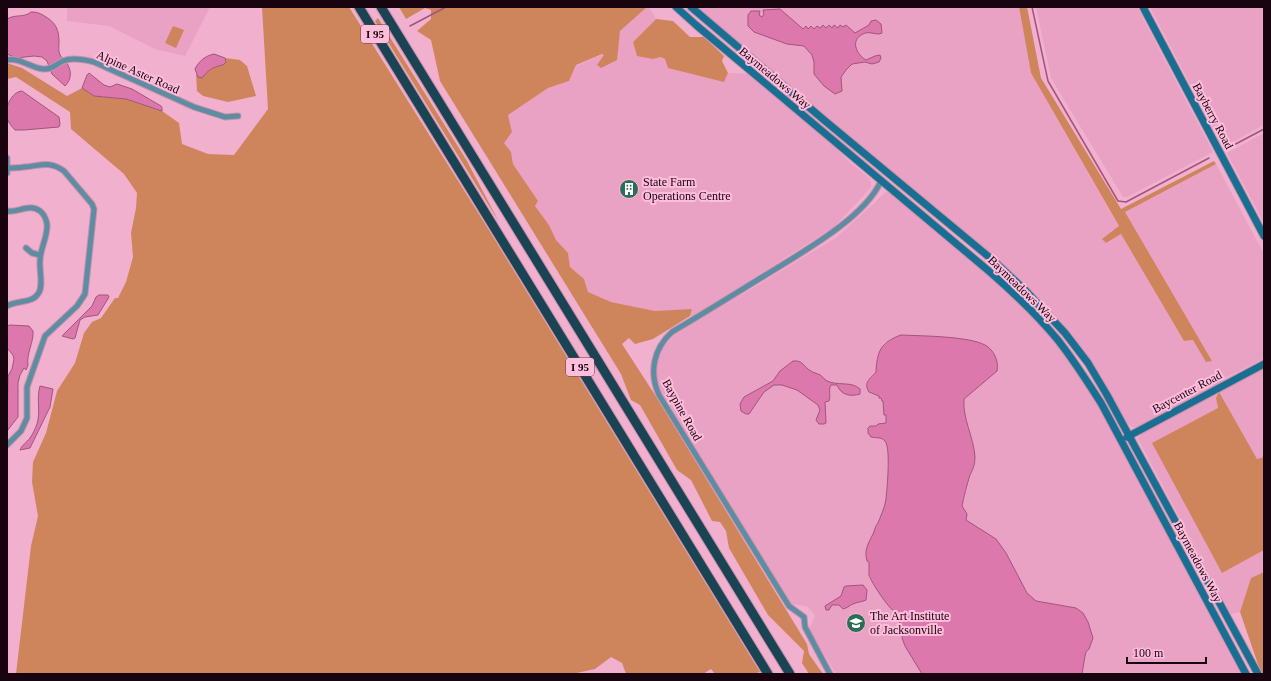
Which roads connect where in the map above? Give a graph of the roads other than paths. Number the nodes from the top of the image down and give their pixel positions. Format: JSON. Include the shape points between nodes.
{"nodes":[{"id":1,"x":359,"y":7,"type":"edge"},
{"id":2,"x":676,"y":7,"type":"edge"},
{"id":3,"x":691,"y":7,"type":"edge"},
{"id":4,"x":1143,"y":7,"type":"edge"},
{"id":5,"x":382,"y":8,"type":"edge"},
{"id":6,"x":7,"y":60,"type":"edge"},
{"id":7,"x":238,"y":116,"type":"dead end"},
{"id":8,"x":7,"y":158,"type":"edge"},
{"id":9,"x":7,"y":170,"type":"edge"},
{"id":10,"x":881,"y":181,"type":"junction"},
{"id":11,"x":7,"y":211,"type":"edge"},
{"id":12,"x":1264,"y":236,"type":"edge"},
{"id":13,"x":26,"y":248,"type":"dead end"},
{"id":14,"x":40,"y":255,"type":"junction"},
{"id":15,"x":7,"y":306,"type":"edge"},
{"id":16,"x":1064,"y":333,"type":"junction"},
{"id":17,"x":1057,"y":339,"type":"junction"},
{"id":18,"x":1264,"y":364,"type":"edge"},
{"id":19,"x":1130,"y":435,"type":"junction"},
{"id":20,"x":1120,"y":440,"type":"junction"},
{"id":21,"x":7,"y":445,"type":"edge"},
{"id":22,"x":768,"y":674,"type":"edge"},
{"id":23,"x":790,"y":674,"type":"edge"},
{"id":24,"x":830,"y":674,"type":"edge"},
{"id":25,"x":1246,"y":674,"type":"edge"},
{"id":26,"x":1258,"y":674,"type":"edge"}],
"edges":[{"from":1,"to":22,"type":"highway","number":"I 95"},
{"from":2,"to":10,"type":"street","name":"Baymeadows Way"},
{"from":3,"to":16,"type":"street","name":"Baymeadows Way","via":[[995,262],[1033,298]]},
{"from":4,"to":12,"type":"street","name":"Bayberry Road"},
{"from":5,"to":23,"type":"highway","number":"I 95"},
{"from":6,"to":7,"type":"street","name":"Alpine Aster Road","via":[[43,69],[49,69],[63,61],[90,61],[194,107],[225,117]]},
{"from":8,"to":9,"type":"street"},
{"from":9,"to":21,"type":"street","via":[[47,164],[59,167],[94,208],[85,294],[43,342],[27,387],[27,418],[21,431]]},
{"from":10,"to":17,"type":"street","name":"Baymeadows Way","via":[[1005,285]]},
{"from":10,"to":24,"type":"street","name":"Baypine Road","via":[[866,202],[830,234],[667,336],[659,348],[654,366],[654,382],[660,395],[789,606],[804,617],[804,627]]},
{"from":11,"to":14,"type":"street","via":[[31,207],[40,210],[47,223]]},
{"from":13,"to":14,"type":"street"},
{"from":14,"to":15,"type":"street","via":[[38,295],[30,300],[14,302]]},
{"from":16,"to":17,"type":"street"},
{"from":16,"to":19,"type":"street","name":"Baymeadows Way","via":[[1095,375]]},
{"from":17,"to":20,"type":"street","name":"Baymeadows Way","via":[[1101,403]]},
{"from":18,"to":19,"type":"street","name":"Baycenter Road"},
{"from":19,"to":20,"type":"street","name":"Baycenter Road"},
{"from":19,"to":26,"type":"street","name":"Baymeadows Way"},
{"from":20,"to":25,"type":"street","name":"Baymeadows Way"}]}
